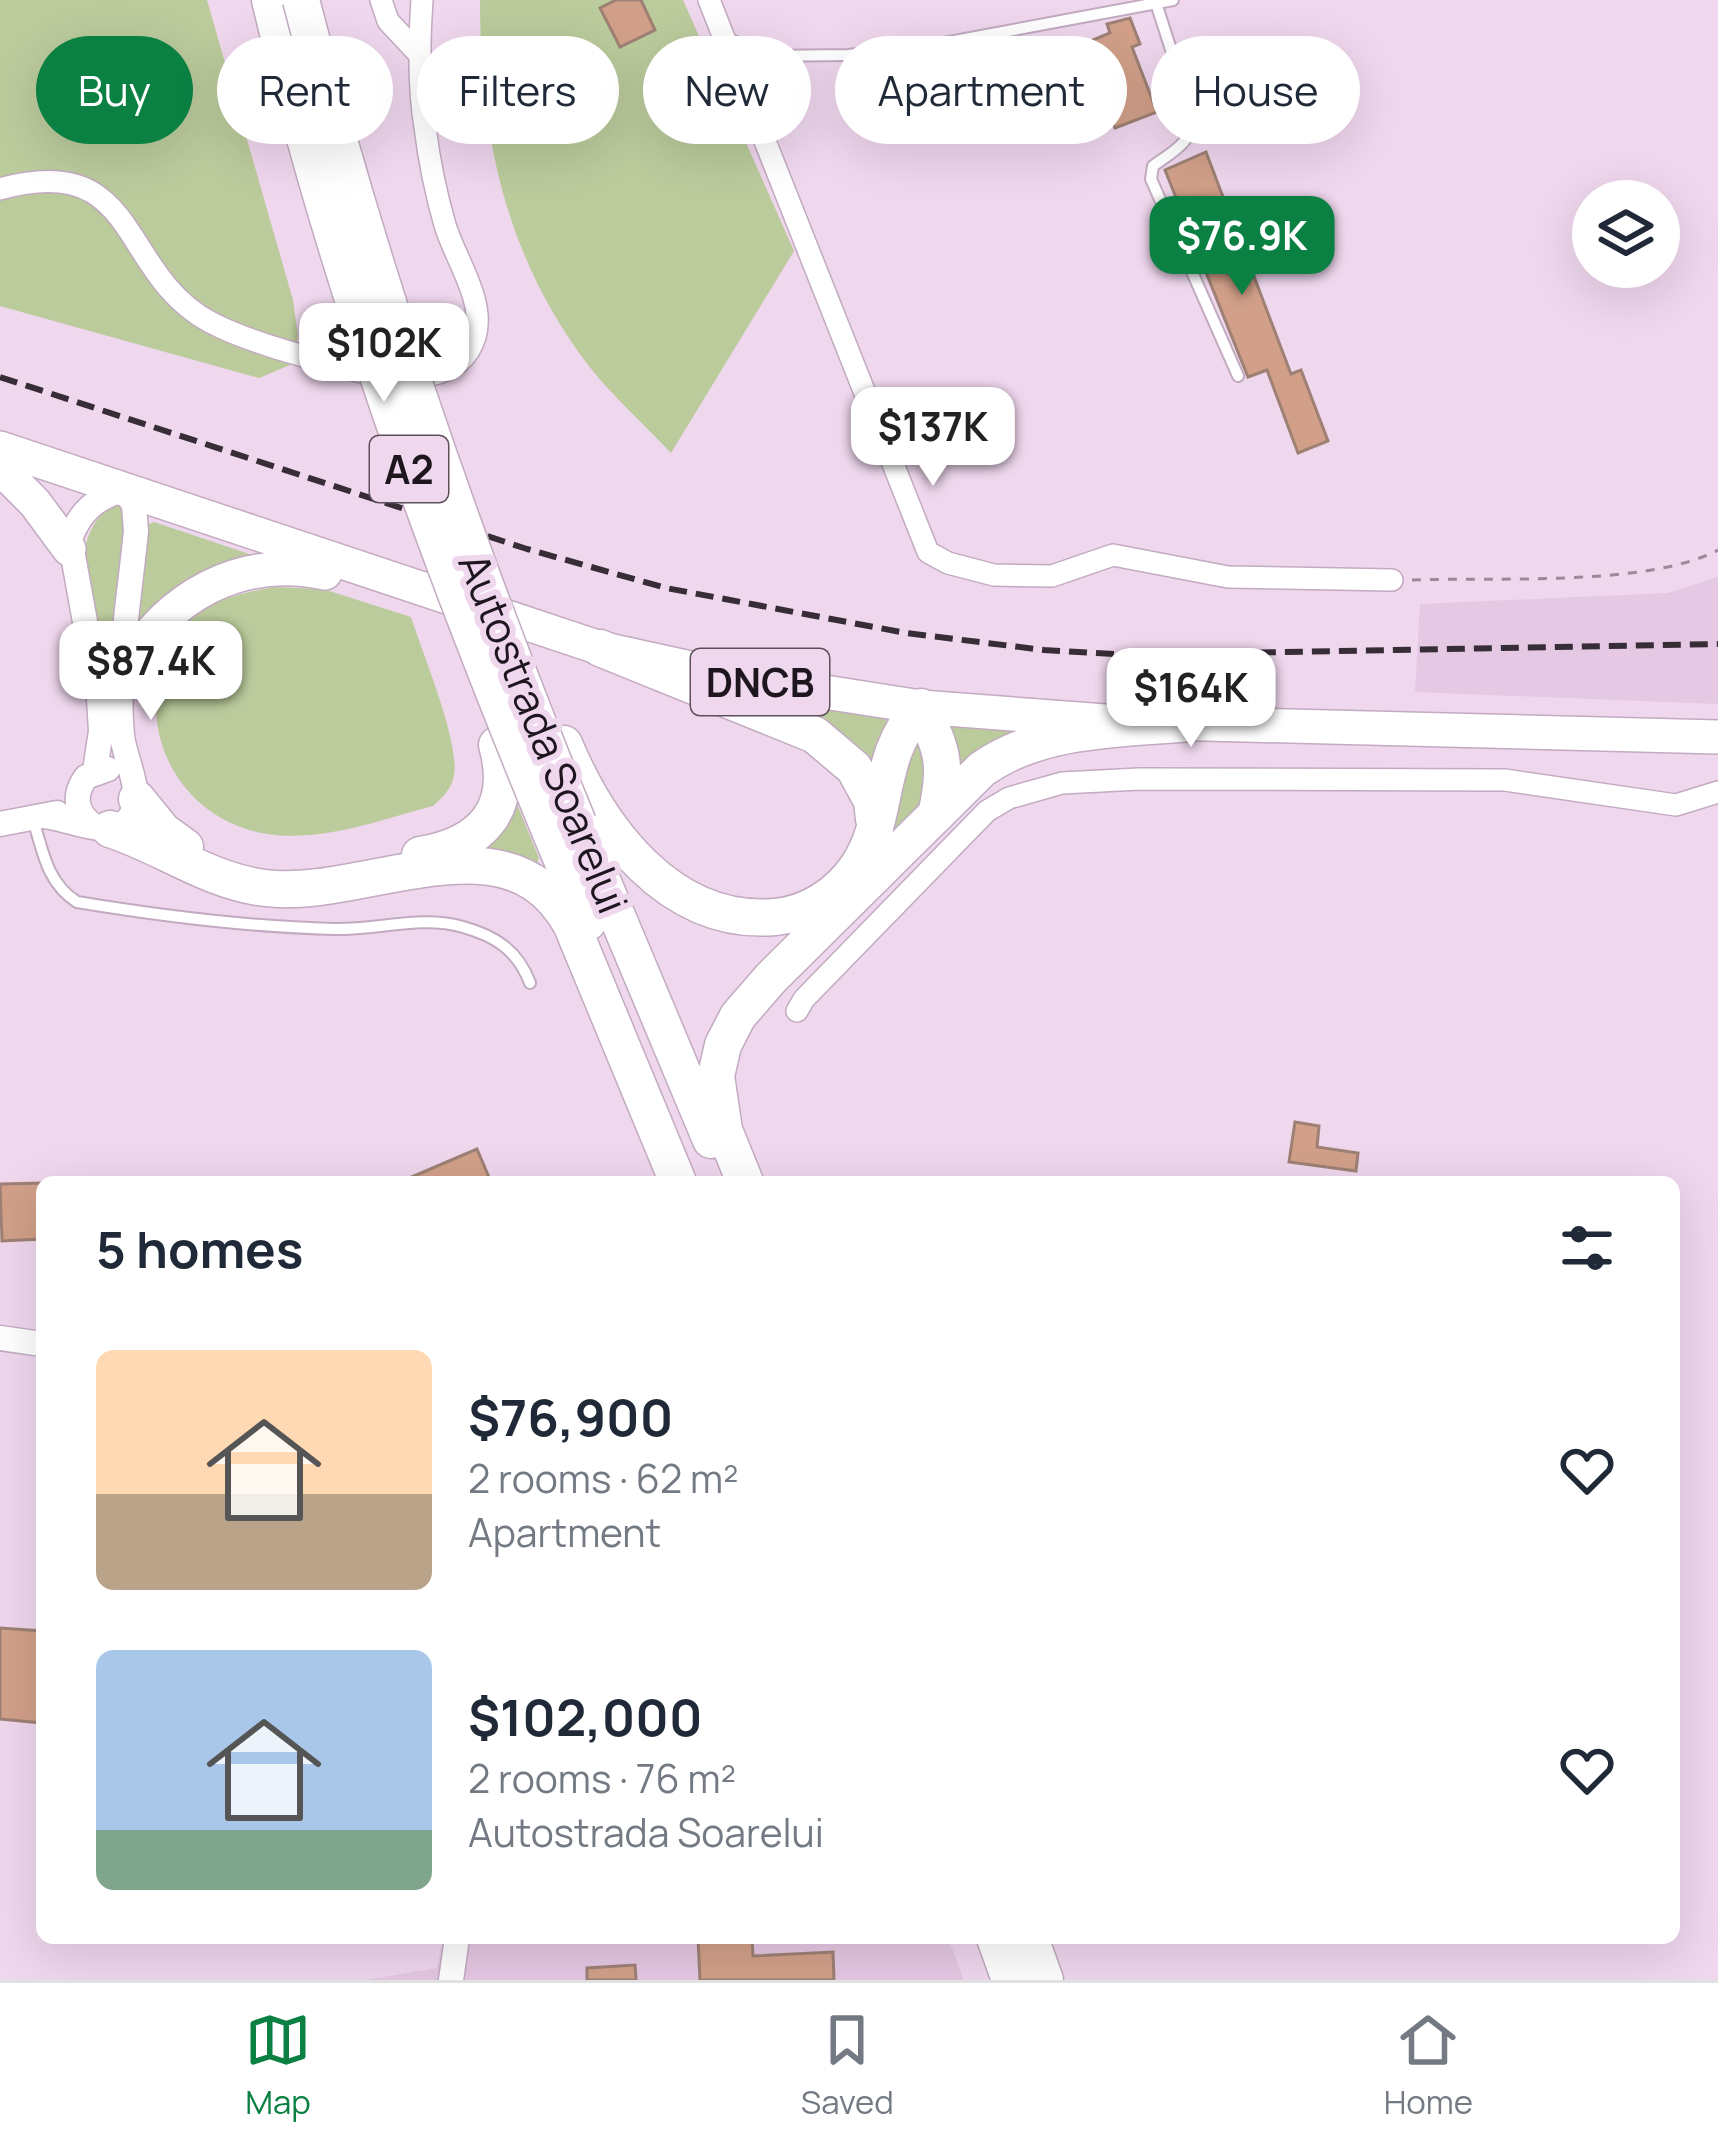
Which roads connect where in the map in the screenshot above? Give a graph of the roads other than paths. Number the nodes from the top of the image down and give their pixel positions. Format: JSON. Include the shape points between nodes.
{"nodes":[{"id":1,"x":270,"y":0,"type":"edge"},
{"id":2,"x":301,"y":0,"type":"edge"},
{"id":3,"x":316,"y":0,"type":"edge"},
{"id":4,"x":381,"y":0,"type":"edge"},
{"id":5,"x":422,"y":0,"type":"edge"},
{"id":6,"x":709,"y":0,"type":"edge"},
{"id":7,"x":1173,"y":0,"type":"edge"},
{"id":8,"x":1156,"y":3,"type":"junction"},
{"id":9,"x":725,"y":35,"type":"junction"},
{"id":10,"x":279,"y":36,"type":"edge"},
{"id":11,"x":419,"y":36,"type":"edge"},
{"id":12,"x":417,"y":52,"type":"edge"},
{"id":13,"x":297,"y":144,"type":"edge"},
{"id":14,"x":308,"y":144,"type":"edge"},
{"id":15,"x":428,"y":144,"type":"edge"},
{"id":16,"x":0,"y":189,"type":"edge"},
{"id":17,"x":1238,"y":376,"type":"dead end"},
{"id":18,"x":0,"y":448,"type":"edge"},
{"id":19,"x":0,"y":468,"type":"edge"},
{"id":20,"x":124,"y":489,"type":"junction"},
{"id":21,"x":69,"y":549,"type":"junction"},
{"id":22,"x":1392,"y":580,"type":"road end"},
{"id":23,"x":410,"y":586,"type":"junction"},
{"id":24,"x":600,"y":648,"type":"junction"},
{"id":25,"x":124,"y":669,"type":"junction"},
{"id":26,"x":922,"y":707,"type":"junction"},
{"id":27,"x":1192,"y":723,"type":"junction"},
{"id":28,"x":1718,"y":737,"type":"edge"},
{"id":29,"x":94,"y":771,"type":"junction"},
{"id":30,"x":134,"y":790,"type":"junction"},
{"id":31,"x":1718,"y":792,"type":"edge"},
{"id":32,"x":77,"y":796,"type":"junction"},
{"id":33,"x":936,"y":815,"type":"junction"},
{"id":34,"x":39,"y":818,"type":"junction"},
{"id":35,"x":874,"y":819,"type":"junction"},
{"id":36,"x":0,"y":824,"type":"edge"},
{"id":37,"x":577,"y":825,"type":"junction"},
{"id":38,"x":102,"y":827,"type":"junction"},
{"id":39,"x":905,"y":867,"type":"junction"},
{"id":40,"x":530,"y":983,"type":"dead end"},
{"id":41,"x":797,"y":1011,"type":"dead end"},
{"id":42,"x":676,"y":1176,"type":"edge"},
{"id":43,"x":693,"y":1176,"type":"edge"},
{"id":44,"x":726,"y":1176,"type":"edge"},
{"id":45,"x":743,"y":1176,"type":"edge"},
{"id":46,"x":0,"y":1339,"type":"edge"},
{"id":47,"x":36,"y":1343,"type":"edge"},
{"id":48,"x":456,"y":1944,"type":"edge"},
{"id":49,"x":997,"y":1944,"type":"edge"},
{"id":50,"x":1032,"y":1944,"type":"edge"},
{"id":51,"x":451,"y":1980,"type":"edge"},
{"id":52,"x":1010,"y":1980,"type":"edge"},
{"id":53,"x":1045,"y":1980,"type":"edge"}],
"edges":[{"from":1,"to":10,"type":"highway","name":"Autostrada Soarelui","number":"A2"},
{"from":2,"to":37,"type":"highway","name":"Autostrada Soarelui","number":"A2","bridge":true,"via":[[370,253],[442,473]]},
{"from":3,"to":37,"type":"highway","via":[[438,410],[581,783]]},
{"from":4,"to":12,"type":"street","via":[[388,21]]},
{"from":5,"to":11,"type":"street"},
{"from":6,"to":9,"type":"street"},
{"from":7,"to":8,"type":"lane"},
{"from":8,"to":9,"type":"lane","via":[[831,56],[766,56]]},
{"from":8,"to":17,"type":"lane","via":[[1193,118],[1186,142],[1153,166],[1151,178]]},
{"from":9,"to":22,"type":"street","via":[[928,551],[994,575],[1052,576],[1113,555],[1228,577]]},
{"from":13,"to":30,"type":"highway","bridge":true,"via":[[346,331],[496,745],[500,798],[488,821],[436,853],[277,875],[212,860],[164,831]]},
{"from":14,"to":37,"type":"highway","name":"Autostrada Soarelui","number":"A2","bridge":true,"via":[[416,488]]},
{"from":15,"to":16,"type":"street","via":[[478,319],[466,355],[444,372],[403,380],[210,322],[165,284],[108,202],[80,185],[41,180]]},
{"from":18,"to":20,"type":"main road","number":"DNCB"},
{"from":19,"to":21,"type":"main road"},
{"from":20,"to":21,"type":"street","via":[[85,511]]},
{"from":20,"to":23,"type":"main road","number":"DNCB"},
{"from":20,"to":25,"type":"street","via":[[136,515]]},
{"from":21,"to":29,"type":"street","via":[[99,699]]},
{"from":23,"to":24,"type":"main road","number":"DNCB"},
{"from":23,"to":25,"type":"main road","via":[[293,568],[230,577],[172,610]]},
{"from":24,"to":26,"type":"main road","number":"DNCB"},
{"from":24,"to":35,"type":"highway","via":[[815,735],[854,768]]},
{"from":25,"to":30,"type":"street","via":[[121,728]]},
{"from":26,"to":27,"type":"main road","number":"DNCB"},
{"from":26,"to":33,"type":"highway","via":[[943,756]]},
{"from":26,"to":35,"type":"highway","via":[[898,735]]},
{"from":27,"to":28,"type":"main road","number":"DNCB"},
{"from":27,"to":33,"type":"highway","via":[[1028,744],[982,769]]},
{"from":29,"to":30,"type":"street","via":[[118,771]]},
{"from":29,"to":32,"type":"street"},
{"from":30,"to":38,"type":"street","via":[[126,822]]},
{"from":31,"to":39,"type":"street","via":[[1676,805],[1505,780],[1062,783],[1009,798]]},
{"from":32,"to":34,"type":"street"},
{"from":32,"to":38,"type":"street","via":[[81,814]]},
{"from":33,"to":39,"type":"highway"},
{"from":34,"to":36,"type":"street"},
{"from":34,"to":38,"type":"street"},
{"from":34,"to":40,"type":"lane","via":[[49,873],[77,902],[300,928],[437,922],[510,948]]},
{"from":35,"to":37,"type":"highway","via":[[868,846],[843,884],[808,909],[771,917],[722,913],[676,892],[625,848]]},
{"from":37,"to":43,"type":"highway","name":"Autostrada Soarelui","number":"A2"},
{"from":37,"to":44,"type":"highway","name":"Autostrada Soarelui","number":"A2"},
{"from":38,"to":42,"type":"highway","via":[[210,874],[268,888],[458,865],[531,878],[572,926]]},
{"from":39,"to":41,"type":"street"},
{"from":39,"to":45,"type":"highway","via":[[755,994],[723,1045],[719,1112]]},
{"from":46,"to":47,"type":"street"},
{"from":48,"to":51,"type":"street"},
{"from":49,"to":52,"type":"highway"},
{"from":50,"to":53,"type":"highway"}]}
